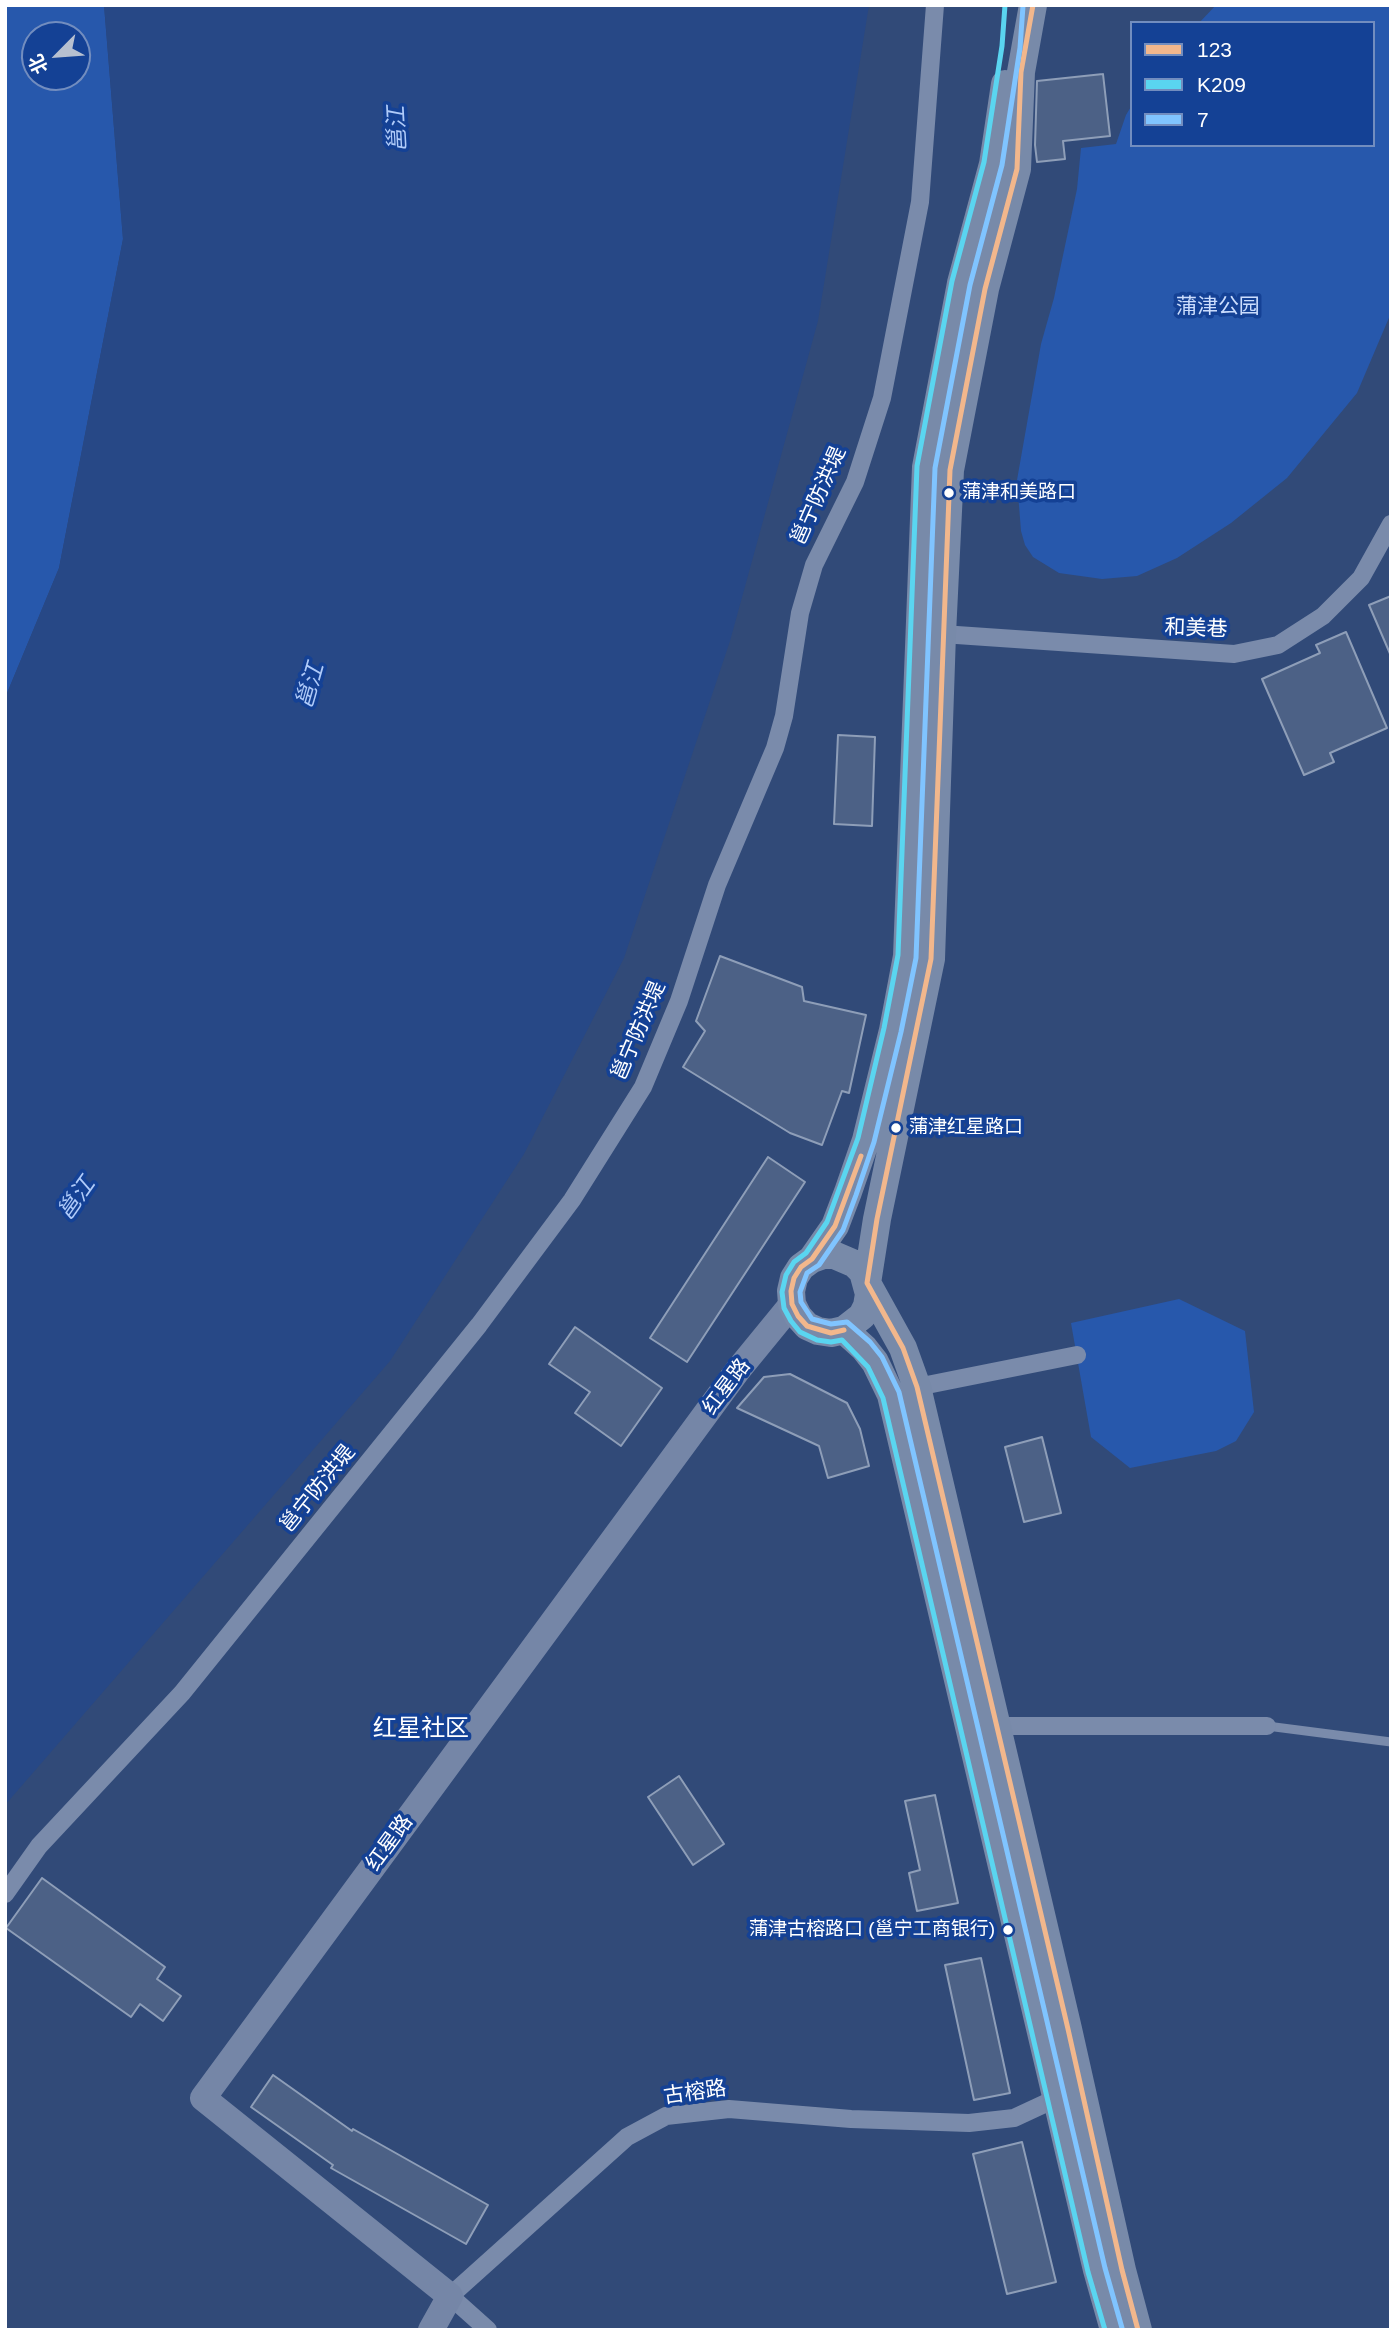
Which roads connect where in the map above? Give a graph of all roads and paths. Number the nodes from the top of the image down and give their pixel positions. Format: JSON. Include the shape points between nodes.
{"nodes":[{"id":1,"x":935,"y":5,"type":"edge"},
{"id":2,"x":1014,"y":5,"type":"edge"},
{"id":3,"x":1032,"y":5,"type":"edge"},
{"id":4,"x":1391,"y":524,"type":"edge"},
{"id":5,"x":942,"y":634,"type":"junction"},
{"id":6,"x":812,"y":1259,"type":"junction"},
{"id":7,"x":867,"y":1283,"type":"junction"},
{"id":8,"x":792,"y":1304,"type":"junction"},
{"id":9,"x":844,"y":1330,"type":"junction"},
{"id":10,"x":1077,"y":1355,"type":"dead end"},
{"id":11,"x":918,"y":1387,"type":"junction"},
{"id":12,"x":997,"y":1726,"type":"junction"},
{"id":13,"x":1267,"y":1726,"type":"joint"},
{"id":14,"x":1391,"y":1742,"type":"edge"},
{"id":15,"x":5,"y":1894,"type":"edge"},
{"id":16,"x":1057,"y":2098,"type":"junction"},
{"id":17,"x":450,"y":2296,"type":"junction"},
{"id":18,"x":431,"y":2330,"type":"edge"},
{"id":19,"x":488,"y":2330,"type":"edge"},
{"id":20,"x":1114,"y":2330,"type":"edge"},
{"id":21,"x":1138,"y":2330,"type":"edge"}],
"edges":[{"from":1,"to":15,"type":"street","name":"邕宁防洪堤","via":[[920,202],[882,398],[855,482],[814,565],[800,613],[775,748],[717,885],[643,1087],[572,1200],[479,1325],[183,1693],[39,1846]]},
{"from":2,"to":6,"type":"main road","via":[[993,164],[961,283],[926,467],[907,956],[866,1140],[835,1226]]},
{"from":3,"to":5,"type":"main road","via":[[1021,72],[1017,169],[985,289],[950,470]]},
{"from":4,"to":5,"type":"street","name":"和美巷","via":[[1361,578],[1323,616],[1278,645],[1234,654]]},
{"from":5,"to":7,"type":"main road","via":[[932,959]]},
{"from":6,"to":7,"type":"main road","via":[[823,1255],[845,1258],[855,1264]]},
{"from":6,"to":8,"type":"main road","via":[[794,1278]]},
{"from":7,"to":9,"type":"main road","via":[[867,1306]]},
{"from":7,"to":11,"type":"main road","via":[[903,1348]]},
{"from":8,"to":9,"type":"main road","via":[[807,1326],[831,1333]]},
{"from":8,"to":17,"type":"main road","name":"红星路","via":[[738,1370],[203,2098]]},
{"from":9,"to":16,"type":"main road","via":[[875,1362],[891,1395]]},
{"from":10,"to":11,"type":"street"},
{"from":11,"to":12,"type":"main road"},
{"from":12,"to":13,"type":"street"},
{"from":12,"to":21,"type":"main road"},
{"from":13,"to":14,"type":"lane"},
{"from":16,"to":17,"type":"street","name":"古榕路","via":[[1014,2118],[969,2123],[729,2109],[666,2116],[627,2137]]},
{"from":16,"to":20,"type":"main road"},
{"from":17,"to":18,"type":"main road"},
{"from":17,"to":19,"type":"street"}]}
